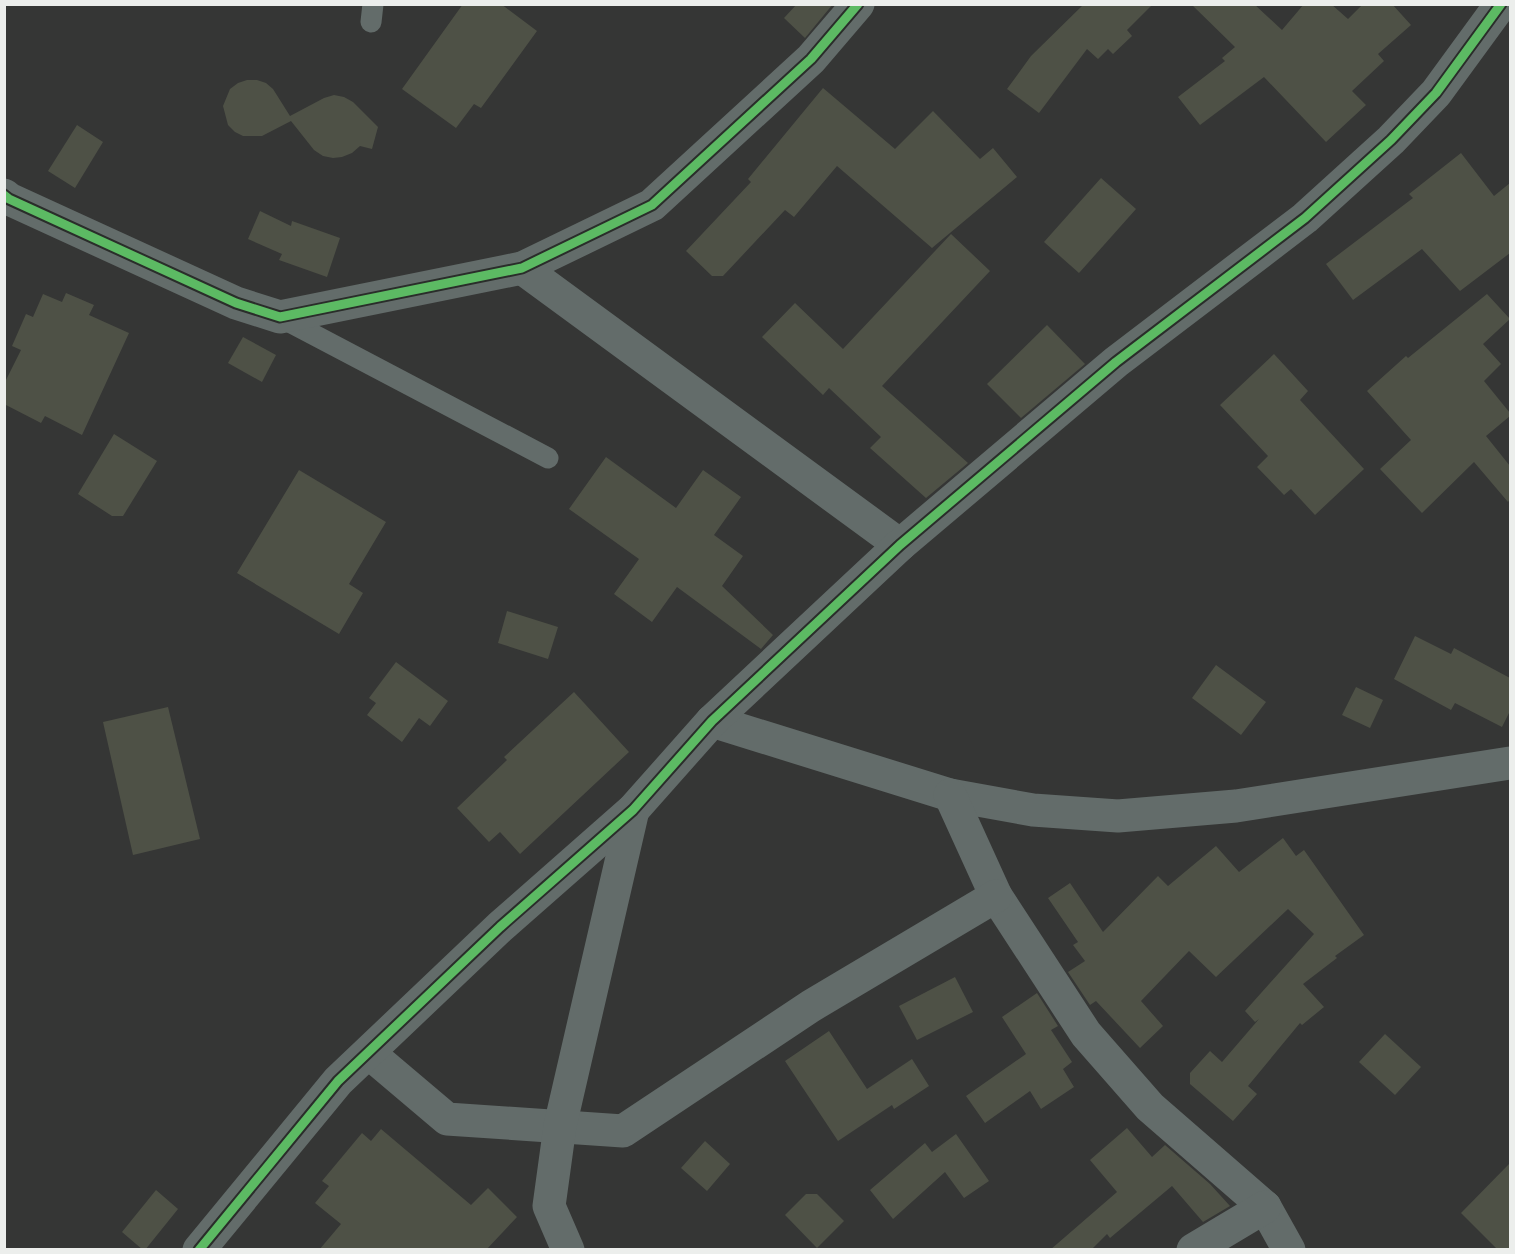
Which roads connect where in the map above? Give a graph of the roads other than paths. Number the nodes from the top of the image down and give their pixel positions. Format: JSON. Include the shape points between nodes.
{"nodes":[{"id":1,"x":858,"y":4,"type":"edge"},
{"id":2,"x":1502,"y":4,"type":"edge"},
{"id":3,"x":4,"y":195,"type":"edge"},
{"id":4,"x":522,"y":268,"type":"junction"},
{"id":5,"x":280,"y":317,"type":"junction"},
{"id":6,"x":548,"y":458,"type":"dead end"},
{"id":7,"x":900,"y":545,"type":"junction"},
{"id":8,"x":712,"y":721,"type":"junction"},
{"id":9,"x":1510,"y":763,"type":"edge"},
{"id":10,"x":950,"y":795,"type":"junction"},
{"id":11,"x":633,"y":810,"type":"junction"},
{"id":12,"x":996,"y":896,"type":"junction"},
{"id":13,"x":369,"y":1053,"type":"junction"},
{"id":14,"x":560,"y":1126,"type":"junction"},
{"id":15,"x":1265,"y":1208,"type":"junction"},
{"id":16,"x":199,"y":1250,"type":"edge"},
{"id":17,"x":568,"y":1250,"type":"edge"},
{"id":18,"x":1193,"y":1250,"type":"edge"},
{"id":19,"x":1288,"y":1250,"type":"edge"}],
"edges":[{"from":1,"to":4,"type":"street","via":[[811,59],[652,205]]},
{"from":2,"to":7,"type":"street","via":[[1436,93],[1305,218],[1116,362]]},
{"from":3,"to":5,"type":"street","via":[[236,303]]},
{"from":4,"to":5,"type":"street"},
{"from":4,"to":7,"type":"street"},
{"from":5,"to":6,"type":"lane"},
{"from":7,"to":8,"type":"street"},
{"from":8,"to":10,"type":"street"},
{"from":8,"to":11,"type":"street"},
{"from":9,"to":10,"type":"street","via":[[1236,806],[1118,816],[1033,810]]},
{"from":10,"to":12,"type":"street"},
{"from":11,"to":13,"type":"street","via":[[500,927]]},
{"from":11,"to":14,"type":"street"},
{"from":12,"to":14,"type":"street","via":[[811,1006],[623,1131]]},
{"from":12,"to":15,"type":"street","via":[[1086,1034],[1150,1107]]},
{"from":13,"to":14,"type":"street","via":[[447,1119]]},
{"from":13,"to":16,"type":"street","via":[[338,1081]]},
{"from":14,"to":17,"type":"street","via":[[549,1206]]},
{"from":15,"to":18,"type":"street"},
{"from":15,"to":19,"type":"street"}]}
